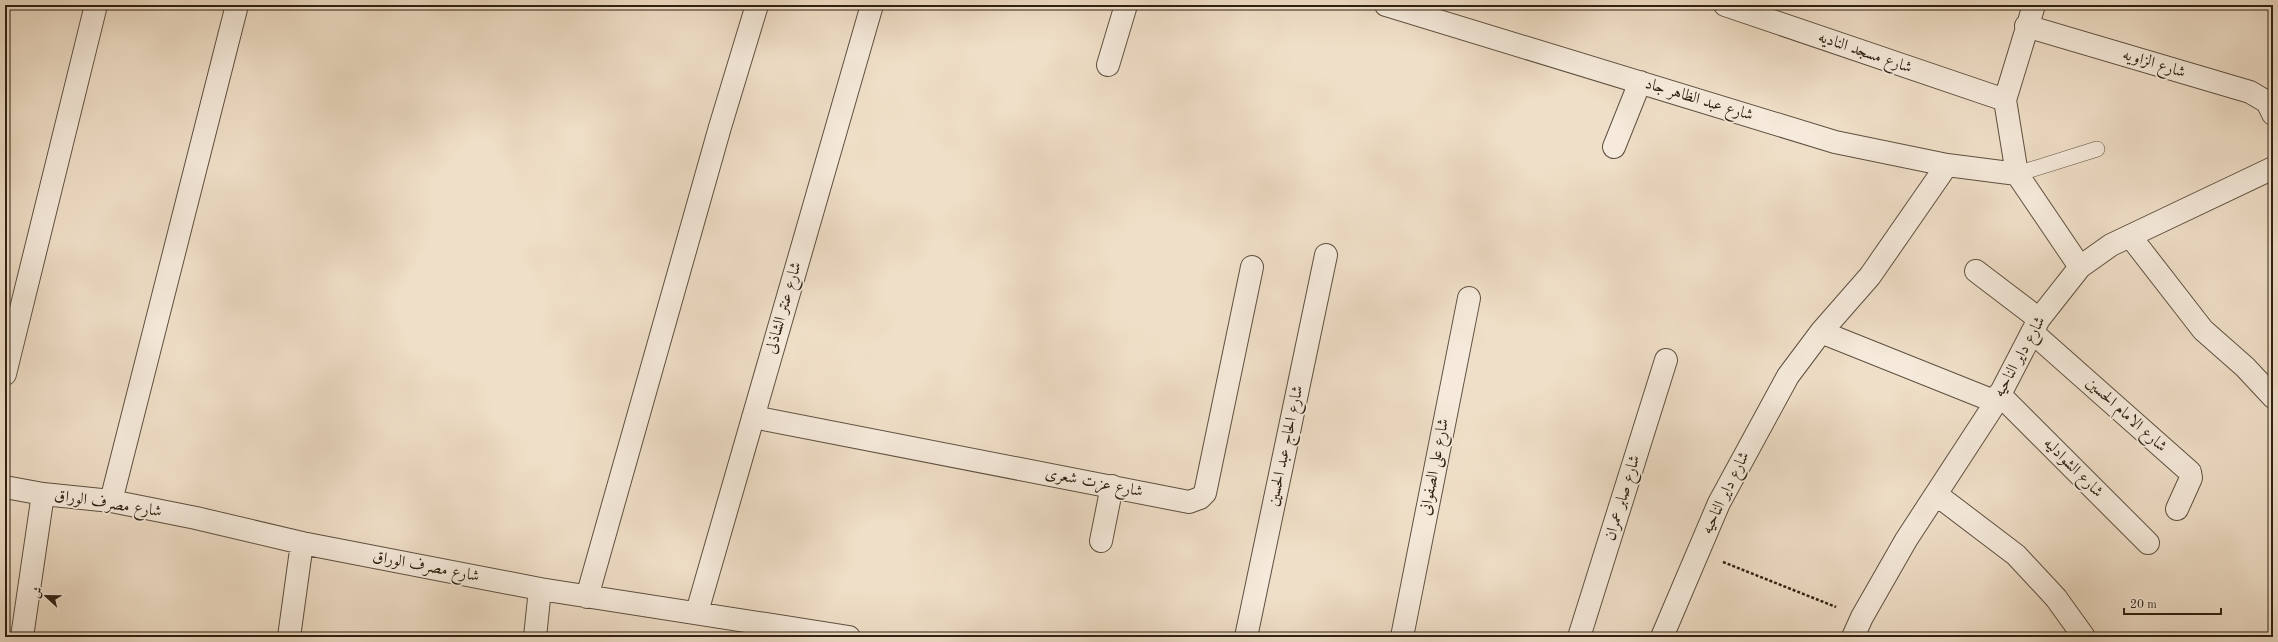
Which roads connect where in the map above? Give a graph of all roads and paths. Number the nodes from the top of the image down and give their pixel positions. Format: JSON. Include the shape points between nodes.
{"nodes":[{"id":1,"x":96,"y":5,"type":"edge"},
{"id":2,"x":237,"y":5,"type":"edge"},
{"id":3,"x":758,"y":5,"type":"edge"},
{"id":4,"x":872,"y":5,"type":"edge"},
{"id":5,"x":1126,"y":5,"type":"edge"},
{"id":6,"x":1386,"y":5,"type":"edge"},
{"id":7,"x":1725,"y":5,"type":"edge"},
{"id":8,"x":2034,"y":5,"type":"edge"},
{"id":9,"x":2026,"y":26,"type":"junction"},
{"id":10,"x":1108,"y":65,"type":"dead end"},
{"id":11,"x":1640,"y":82,"type":"junction"},
{"id":12,"x":2005,"y":100,"type":"junction"},
{"id":13,"x":2273,"y":114,"type":"edge"},
{"id":14,"x":1614,"y":147,"type":"dead end"},
{"id":15,"x":2097,"y":149,"type":"dead end"},
{"id":16,"x":1947,"y":165,"type":"junction"},
{"id":17,"x":2273,"y":168,"type":"edge"},
{"id":18,"x":2017,"y":174,"type":"junction"},
{"id":19,"x":2130,"y":236,"type":"junction"},
{"id":20,"x":1326,"y":255,"type":"dead end"},
{"id":21,"x":1252,"y":266,"type":"dead end"},
{"id":22,"x":2080,"y":267,"type":"junction"},
{"id":23,"x":1976,"y":271,"type":"dead end"},
{"id":24,"x":1468,"y":298,"type":"dead end"},
{"id":25,"x":2035,"y":326,"type":"junction"},
{"id":26,"x":1821,"y":332,"type":"junction"},
{"id":27,"x":1666,"y":360,"type":"dead end"},
{"id":28,"x":5,"y":374,"type":"edge"},
{"id":29,"x":2273,"y":397,"type":"edge"},
{"id":30,"x":1998,"y":398,"type":"junction"},
{"id":31,"x":753,"y":417,"type":"junction"},
{"id":32,"x":1112,"y":486,"type":"junction"},
{"id":33,"x":5,"y":487,"type":"edge"},
{"id":34,"x":43,"y":494,"type":"junction"},
{"id":35,"x":1937,"y":495,"type":"junction"},
{"id":36,"x":111,"y":502,"type":"junction"},
{"id":37,"x":2177,"y":509,"type":"dead end"},
{"id":38,"x":1101,"y":541,"type":"dead end"},
{"id":39,"x":2148,"y":542,"type":"dead end"},
{"id":40,"x":302,"y":543,"type":"junction"},
{"id":41,"x":1698,"y":552,"type":"junction"},
{"id":42,"x":540,"y":589,"type":"junction"},
{"id":43,"x":587,"y":597,"type":"junction"},
{"id":44,"x":696,"y":612,"type":"junction"},
{"id":45,"x":1862,"y":617,"type":"junction"},
{"id":46,"x":2074,"y":632,"type":"edge"},
{"id":47,"x":22,"y":637,"type":"edge"},
{"id":48,"x":289,"y":637,"type":"edge"},
{"id":49,"x":535,"y":637,"type":"edge"},
{"id":50,"x":849,"y":637,"type":"edge"},
{"id":51,"x":1246,"y":637,"type":"edge"},
{"id":52,"x":1402,"y":637,"type":"edge"},
{"id":53,"x":1580,"y":637,"type":"edge"},
{"id":54,"x":1662,"y":637,"type":"edge"},
{"id":55,"x":1853,"y":637,"type":"edge"}],
"edges":[{"from":1,"to":28,"type":"street"},
{"from":2,"to":36,"type":"street"},
{"from":3,"to":43,"type":"street","via":[[718,134]]},
{"from":4,"to":31,"type":"street","name":"شارع عنتر الشاذلى"},
{"from":5,"to":10,"type":"street"},
{"from":6,"to":11,"type":"street","name":"شارع عبد الظاهر جاد"},
{"from":7,"to":12,"type":"street","name":"شارع مسجد الناديه"},
{"from":8,"to":9,"type":"street"},
{"from":9,"to":12,"type":"street"},
{"from":9,"to":13,"type":"street","name":"شارع الزاويه","via":[[2250,92],[2267,102]]},
{"from":11,"to":14,"type":"street"},
{"from":11,"to":16,"type":"street","name":"شارع عبد الظاهر جاد","via":[[1835,142]]},
{"from":12,"to":18,"type":"street"},
{"from":15,"to":18,"type":"lane"},
{"from":16,"to":18,"type":"street","name":"شارع عبد الظاهر جاد"},
{"from":16,"to":26,"type":"street","name":"شارع داير الناحيه","via":[[1870,276]]},
{"from":17,"to":19,"type":"street","name":"شارع داير الناحيه"},
{"from":18,"to":22,"type":"street"},
{"from":19,"to":22,"type":"street","name":"شارع داير الناحيه","via":[[2111,245]]},
{"from":19,"to":29,"type":"street","via":[[2203,330],[2246,367]]},
{"from":20,"to":51,"type":"street","name":"شارع الحاج عبد الحسين"},
{"from":21,"to":32,"type":"street","name":"شارع عزت شعرى","via":[[1205,493],[1200,498],[1188,502]]},
{"from":22,"to":25,"type":"street","name":"شارع داير الناحيه"},
{"from":23,"to":25,"type":"street"},
{"from":24,"to":52,"type":"street","name":"شارع على الصفوانى"},
{"from":25,"to":30,"type":"street","name":"شارع داير الناحيه"},
{"from":25,"to":37,"type":"street","name":"شارع الامام الحسين","via":[[2190,472],[2191,478]]},
{"from":26,"to":30,"type":"street"},
{"from":26,"to":41,"type":"street","name":"شارع داير الناحيه","via":[[1784,383],[1719,503]]},
{"from":27,"to":53,"type":"street","name":"شارع صابر عمران"},
{"from":30,"to":35,"type":"street","name":"شارع داير الناحيه"},
{"from":30,"to":39,"type":"street","name":"شارع الشوادليه"},
{"from":31,"to":32,"type":"street","name":"شارع عزت شعرى"},
{"from":31,"to":44,"type":"street","name":"شارع عنتر الشاذلى"},
{"from":32,"to":38,"type":"street"},
{"from":33,"to":34,"type":"street","name":"شارع مصرف الوراق"},
{"from":34,"to":36,"type":"street","name":"شارع مصرف الوراق"},
{"from":34,"to":47,"type":"street"},
{"from":35,"to":45,"type":"street","name":"شارع داير الناحيه","via":[[1906,540]]},
{"from":35,"to":46,"type":"street","via":[[2016,555],[2056,598]]},
{"from":36,"to":40,"type":"street","name":"شارع مصرف الوراق","via":[[196,518]]},
{"from":40,"to":42,"type":"street","name":"شارع مصرف الوراق"},
{"from":40,"to":48,"type":"street"},
{"from":41,"to":45,"type":"path"},
{"from":41,"to":54,"type":"street","name":"شارع داير الناحيه"},
{"from":42,"to":43,"type":"street","name":"شارع مصرف الوراق"},
{"from":42,"to":49,"type":"street"},
{"from":43,"to":44,"type":"street","name":"شارع مصرف الوراق"},
{"from":44,"to":50,"type":"street","name":"شارع مصرف الوراق"},
{"from":45,"to":55,"type":"street","name":"شارع داير الناحيه"}]}
